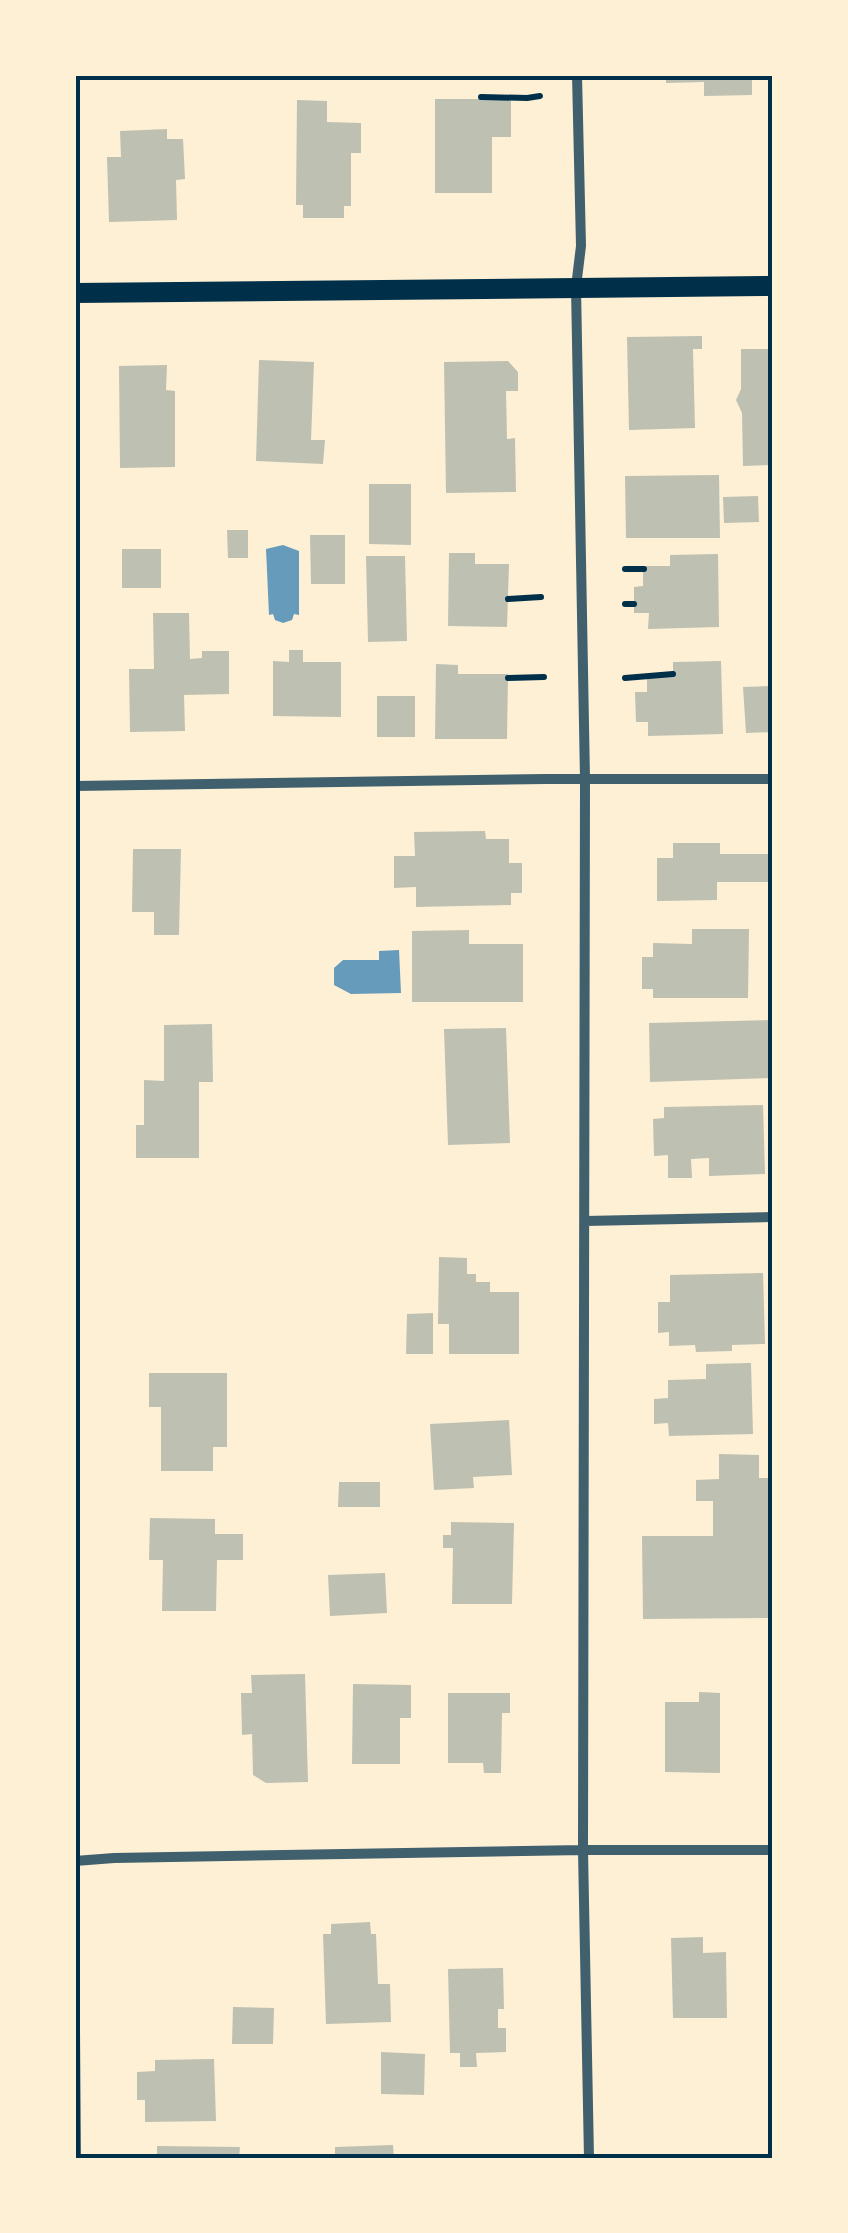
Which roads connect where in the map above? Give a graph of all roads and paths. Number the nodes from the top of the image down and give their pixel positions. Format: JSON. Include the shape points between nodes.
{"nodes":[{"id":1,"x":577,"y":75,"type":"edge"},
{"id":2,"x":540,"y":96,"type":"dead end"},
{"id":3,"x":481,"y":97,"type":"dead end"},
{"id":4,"x":773,"y":286,"type":"edge"},
{"id":5,"x":576,"y":287,"type":"junction"},
{"id":6,"x":75,"y":293,"type":"edge"},
{"id":7,"x":644,"y":569,"type":"dead end"},
{"id":8,"x":625,"y":570,"type":"dead end"},
{"id":9,"x":541,"y":597,"type":"dead end"},
{"id":10,"x":508,"y":599,"type":"dead end"},
{"id":11,"x":673,"y":674,"type":"dead end"},
{"id":12,"x":544,"y":677,"type":"dead end"},
{"id":13,"x":508,"y":678,"type":"dead end"},
{"id":14,"x":625,"y":678,"type":"dead end"},
{"id":15,"x":585,"y":779,"type":"junction"},
{"id":16,"x":773,"y":779,"type":"edge"},
{"id":17,"x":75,"y":786,"type":"edge"},
{"id":18,"x":773,"y":1217,"type":"edge"},
{"id":19,"x":585,"y":1221,"type":"junction"},
{"id":20,"x":583,"y":1850,"type":"junction"},
{"id":21,"x":773,"y":1850,"type":"edge"},
{"id":22,"x":75,"y":1862,"type":"edge"},
{"id":23,"x":75,"y":2031,"type":"edge"},
{"id":24,"x":76,"y":2158,"type":"edge"},
{"id":25,"x":590,"y":2158,"type":"edge"}],
"edges":[{"from":1,"to":5,"type":"street"},
{"from":2,"to":3,"type":"path"},
{"from":4,"to":5,"type":"main road"},
{"from":5,"to":6,"type":"main road"},
{"from":5,"to":15,"type":"street"},
{"from":7,"to":8,"type":"path"},
{"from":9,"to":10,"type":"path"},
{"from":11,"to":14,"type":"path"},
{"from":12,"to":13,"type":"path"},
{"from":15,"to":16,"type":"street"},
{"from":15,"to":17,"type":"street"},
{"from":15,"to":19,"type":"street"},
{"from":18,"to":19,"type":"street"},
{"from":19,"to":20,"type":"street"},
{"from":20,"to":21,"type":"street"},
{"from":20,"to":22,"type":"street"},
{"from":20,"to":25,"type":"street"},
{"from":23,"to":24,"type":"street"}]}
